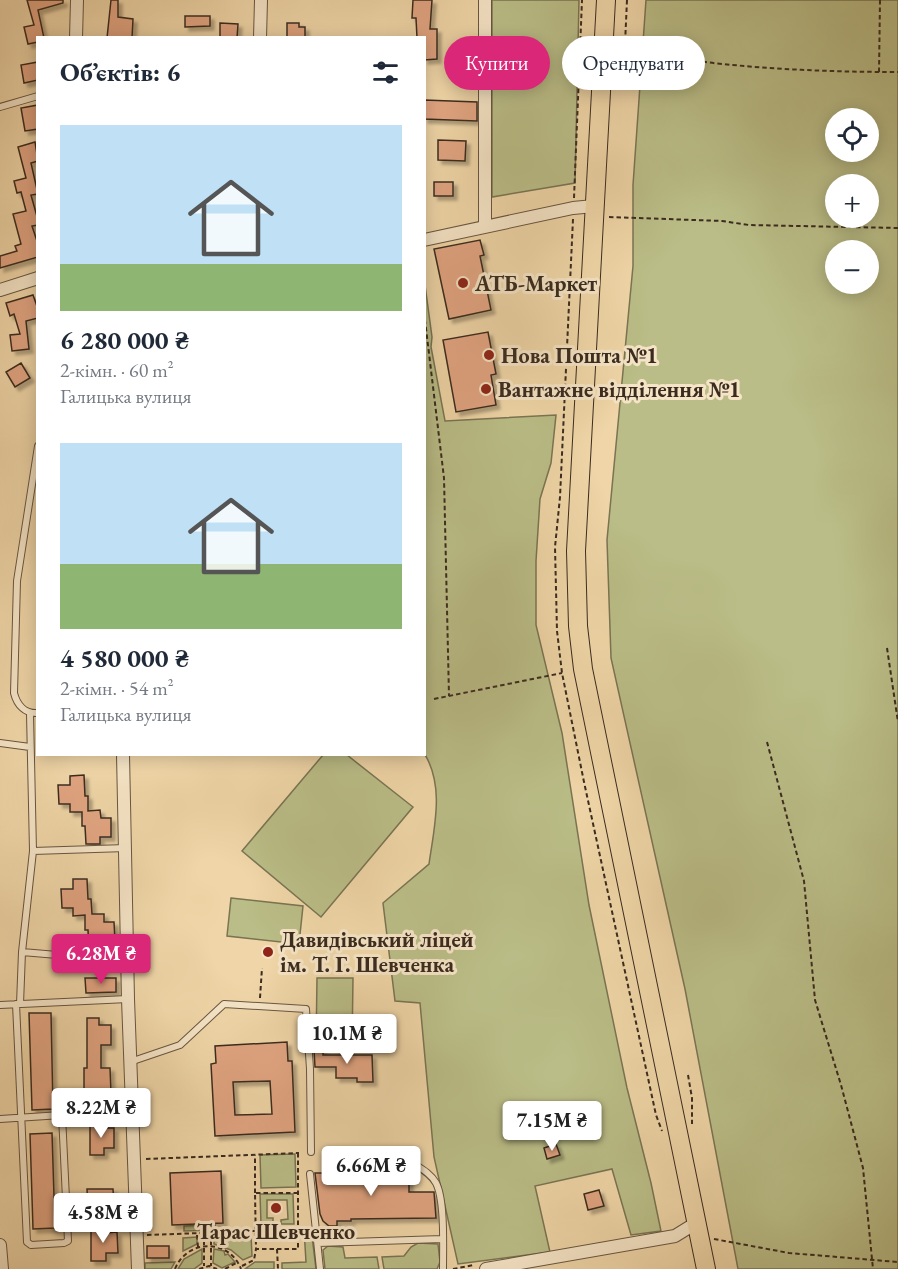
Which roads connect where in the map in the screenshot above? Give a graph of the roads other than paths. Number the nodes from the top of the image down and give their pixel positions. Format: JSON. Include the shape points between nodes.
{"nodes":[{"id":1,"x":76,"y":0,"type":"edge"},
{"id":2,"x":261,"y":0,"type":"edge"},
{"id":3,"x":485,"y":0,"type":"edge"},
{"id":4,"x":606,"y":0,"type":"edge"},
{"id":5,"x":76,"y":36,"type":"edge"},
{"id":6,"x":260,"y":36,"type":"edge"},
{"id":7,"x":36,"y":97,"type":"edge"},
{"id":8,"x":0,"y":107,"type":"edge"},
{"id":9,"x":594,"y":212,"type":"junction"},
{"id":10,"x":485,"y":227,"type":"junction"},
{"id":11,"x":426,"y":240,"type":"edge"},
{"id":12,"x":36,"y":279,"type":"edge"},
{"id":13,"x":0,"y":290,"type":"edge"},
{"id":14,"x":36,"y":458,"type":"edge"},
{"id":15,"x":34,"y":713,"type":"edge"},
{"id":16,"x":0,"y":743,"type":"edge"},
{"id":17,"x":30,"y":747,"type":"junction"},
{"id":18,"x":123,"y":756,"type":"edge"},
{"id":19,"x":126,"y":848,"type":"junction"},
{"id":20,"x":33,"y":851,"type":"junction"},
{"id":21,"x":22,"y":952,"type":"junction"},
{"id":22,"x":128,"y":961,"type":"junction"},
{"id":23,"x":128,"y":999,"type":"junction"},
{"id":24,"x":18,"y":1004,"type":"junction"},
{"id":25,"x":0,"y":1005,"type":"edge"},
{"id":26,"x":130,"y":1062,"type":"junction"},
{"id":27,"x":132,"y":1099,"type":"junction"},
{"id":28,"x":62,"y":1115,"type":"junction"},
{"id":29,"x":21,"y":1118,"type":"junction"},
{"id":30,"x":0,"y":1119,"type":"edge"},
{"id":31,"x":310,"y":1152,"type":"road end"},
{"id":32,"x":414,"y":1164,"type":"dead end"},
{"id":33,"x":310,"y":1174,"type":"dead end"},
{"id":34,"x":698,"y":1230,"type":"junction"},
{"id":35,"x":442,"y":1239,"type":"junction"},
{"id":36,"x":318,"y":1243,"type":"junction"},
{"id":37,"x":0,"y":1245,"type":"edge"},
{"id":38,"x":2,"y":1269,"type":"edge"},
{"id":39,"x":138,"y":1269,"type":"edge"},
{"id":40,"x":320,"y":1269,"type":"edge"},
{"id":41,"x":443,"y":1269,"type":"edge"},
{"id":42,"x":486,"y":1269,"type":"edge"},
{"id":43,"x":705,"y":1269,"type":"edge"}],
"edges":[{"from":1,"to":5,"type":"street"},
{"from":2,"to":6,"type":"street"},
{"from":3,"to":10,"type":"street"},
{"from":4,"to":9,"type":"main road"},
{"from":7,"to":8,"type":"lane"},
{"from":9,"to":10,"type":"street","via":[[573,208]]},
{"from":9,"to":34,"type":"main road","via":[[576,551],[578,626],[583,669]]},
{"from":10,"to":11,"type":"street"},
{"from":12,"to":13,"type":"street"},
{"from":14,"to":15,"type":"lane","via":[[16,581],[14,693],[20,706]]},
{"from":15,"to":17,"type":"lane"},
{"from":16,"to":17,"type":"lane"},
{"from":17,"to":20,"type":"lane"},
{"from":18,"to":19,"type":"street"},
{"from":19,"to":20,"type":"lane"},
{"from":19,"to":22,"type":"street"},
{"from":20,"to":21,"type":"lane"},
{"from":21,"to":22,"type":"lane"},
{"from":21,"to":24,"type":"lane"},
{"from":22,"to":23,"type":"street"},
{"from":23,"to":24,"type":"lane"},
{"from":23,"to":26,"type":"street"},
{"from":24,"to":25,"type":"lane"},
{"from":24,"to":29,"type":"lane"},
{"from":26,"to":27,"type":"street"},
{"from":26,"to":31,"type":"lane","via":[[180,1045],[224,1004],[306,1010]]},
{"from":27,"to":28,"type":"lane","via":[[73,1102]]},
{"from":27,"to":39,"type":"street"},
{"from":28,"to":29,"type":"lane"},
{"from":28,"to":29,"type":"lane","via":[[68,1241],[64,1243],[27,1242]]},
{"from":29,"to":30,"type":"lane"},
{"from":32,"to":35,"type":"lane","via":[[436,1184]]},
{"from":33,"to":36,"type":"lane"},
{"from":34,"to":42,"type":"street"},
{"from":34,"to":43,"type":"main road"},
{"from":35,"to":36,"type":"lane"},
{"from":35,"to":41,"type":"lane"},
{"from":36,"to":40,"type":"lane"},
{"from":37,"to":38,"type":"street"}]}
